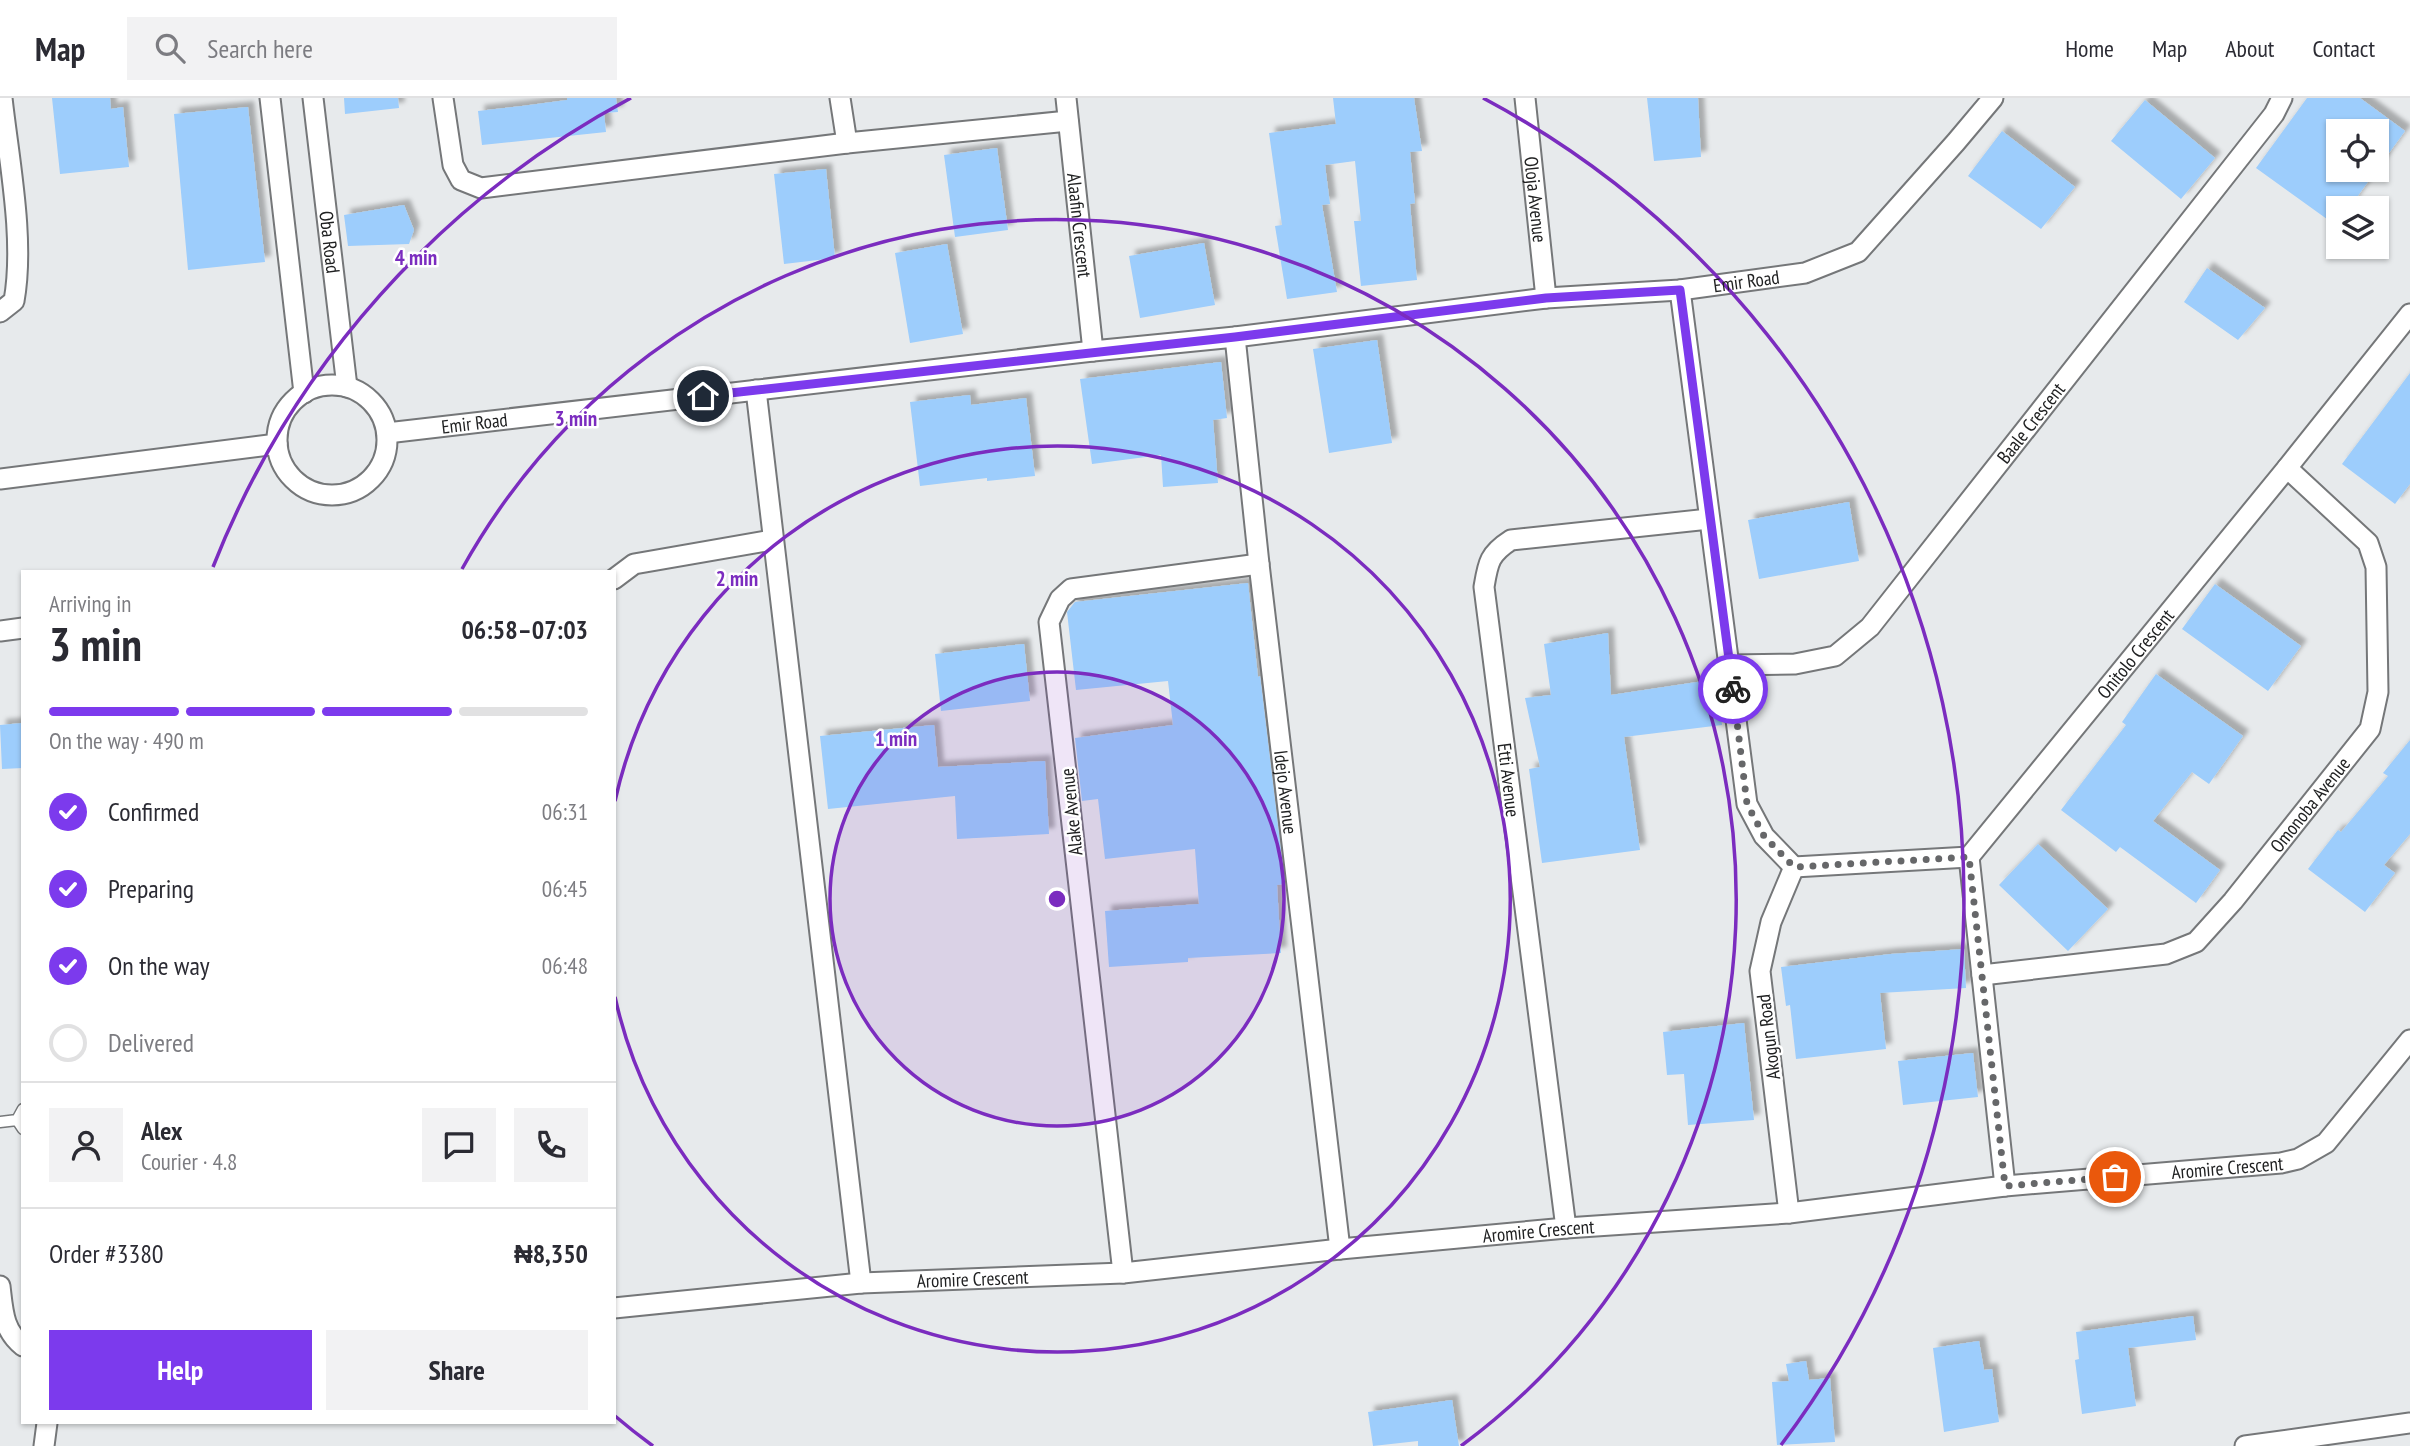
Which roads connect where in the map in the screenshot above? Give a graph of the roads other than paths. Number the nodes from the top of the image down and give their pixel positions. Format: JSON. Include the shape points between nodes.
{"nodes":[{"id":1,"x":2,"y":98,"type":"edge"},
{"id":2,"x":270,"y":98,"type":"edge"},
{"id":3,"x":313,"y":98,"type":"edge"},
{"id":4,"x":443,"y":98,"type":"edge"},
{"id":5,"x":840,"y":98,"type":"edge"},
{"id":6,"x":1066,"y":98,"type":"edge"},
{"id":7,"x":1525,"y":98,"type":"edge"},
{"id":8,"x":1993,"y":98,"type":"edge"},
{"id":9,"x":2282,"y":98,"type":"edge"},
{"id":10,"x":1068,"y":121,"type":"junction"},
{"id":11,"x":847,"y":143,"type":"junction"},
{"id":12,"x":1680,"y":290,"type":"junction"},
{"id":13,"x":1546,"y":298,"type":"junction"},
{"id":14,"x":0,"y":312,"type":"edge"},
{"id":15,"x":2410,"y":314,"type":"edge"},
{"id":16,"x":1235,"y":337,"type":"junction"},
{"id":17,"x":1093,"y":351,"type":"junction"},
{"id":18,"x":347,"y":387,"type":"junction"},
{"id":19,"x":756,"y":390,"type":"junction"},
{"id":20,"x":304,"y":393,"type":"junction"},
{"id":21,"x":387,"y":433,"type":"junction"},
{"id":22,"x":277,"y":444,"type":"junction"},
{"id":23,"x":2287,"y":468,"type":"junction"},
{"id":24,"x":0,"y":479,"type":"edge"},
{"id":25,"x":1709,"y":519,"type":"junction"},
{"id":26,"x":772,"y":540,"type":"junction"},
{"id":27,"x":1259,"y":564,"type":"junction"},
{"id":28,"x":616,"y":578,"type":"edge"},
{"id":29,"x":21,"y":628,"type":"edge"},
{"id":30,"x":0,"y":631,"type":"edge"},
{"id":31,"x":1730,"y":665,"type":"junction"},
{"id":32,"x":1969,"y":857,"type":"junction"},
{"id":33,"x":1794,"y":867,"type":"junction"},
{"id":34,"x":1982,"y":975,"type":"junction"},
{"id":35,"x":2410,"y":1041,"type":"edge"},
{"id":36,"x":0,"y":1122,"type":"edge"},
{"id":37,"x":20,"y":1124,"type":"edge"},
{"id":38,"x":2005,"y":1186,"type":"junction"},
{"id":39,"x":1789,"y":1213,"type":"junction"},
{"id":40,"x":1566,"y":1228,"type":"junction"},
{"id":41,"x":1340,"y":1249,"type":"junction"},
{"id":42,"x":1123,"y":1273,"type":"junction"},
{"id":43,"x":861,"y":1283,"type":"junction"},
{"id":44,"x":0,"y":1286,"type":"edge"},
{"id":45,"x":616,"y":1308,"type":"edge"},
{"id":46,"x":21,"y":1345,"type":"edge"},
{"id":47,"x":2410,"y":1423,"type":"edge"},
{"id":48,"x":47,"y":1424,"type":"edge"},
{"id":49,"x":2354,"y":1439,"type":"edge"},
{"id":50,"x":44,"y":1446,"type":"edge"},
{"id":51,"x":2245,"y":1446,"type":"edge"}],
"edges":[{"from":1,"to":14,"type":"street","via":[[18,281],[14,301]]},
{"from":2,"to":20,"type":"street"},
{"from":3,"to":18,"type":"street","name":"Oba Road"},
{"from":4,"to":11,"type":"street","via":[[453,165],[461,180],[481,188]]},
{"from":5,"to":11,"type":"street"},
{"from":6,"to":10,"type":"street","name":"Alaafin Crescent"},
{"from":7,"to":13,"type":"street","name":"Oloja Avenue"},
{"from":8,"to":12,"type":"street","name":"Emir Road","via":[[1858,252],[1805,274]]},
{"from":9,"to":31,"type":"street","name":"Baale Crescent","via":[[2274,114],[1870,627],[1835,656],[1795,664]]},
{"from":10,"to":11,"type":"street"},
{"from":10,"to":17,"type":"street","name":"Alaafin Crescent"},
{"from":12,"to":13,"type":"street","name":"Emir Road"},
{"from":12,"to":25,"type":"street"},
{"from":13,"to":16,"type":"street","name":"Emir Road"},
{"from":15,"to":23,"type":"street","name":"Onitolo Crescent"},
{"from":16,"to":17,"type":"street","name":"Emir Road"},
{"from":16,"to":27,"type":"street","name":"Idejo Avenue"},
{"from":17,"to":19,"type":"street","name":"Emir Road"},
{"from":18,"to":20,"type":"street","via":[[315,387]]},
{"from":18,"to":21,"type":"street","via":[[374,404]]},
{"from":19,"to":21,"type":"street","name":"Emir Road"},
{"from":19,"to":26,"type":"street"},
{"from":20,"to":22,"type":"street","via":[[282,416]]},
{"from":21,"to":22,"type":"street","via":[[380,467],[354,490],[337,494],[303,487],[290,476]]},
{"from":22,"to":24,"type":"street"},
{"from":23,"to":32,"type":"street","name":"Onitolo Crescent"},
{"from":23,"to":34,"type":"street","name":"Omonoba Avenue","via":[[2368,543],[2376,567],[2378,692],[2370,729],[2196,942],[2166,954]]},
{"from":25,"to":31,"type":"street"},
{"from":25,"to":40,"type":"street","name":"Etti Avenue","via":[[1511,540],[1488,562],[1484,587]]},
{"from":26,"to":28,"type":"street","via":[[635,564]]},
{"from":26,"to":43,"type":"street"},
{"from":27,"to":41,"type":"street","name":"Idejo Avenue"},
{"from":27,"to":42,"type":"street","name":"Alake Avenue","via":[[1072,589],[1060,599],[1049,622]]},
{"from":29,"to":30,"type":"street"},
{"from":31,"to":33,"type":"street","via":[[1747,804],[1764,836]]},
{"from":32,"to":33,"type":"street"},
{"from":32,"to":34,"type":"street"},
{"from":33,"to":39,"type":"street","name":"Akogun Road","via":[[1771,922],[1760,971]]},
{"from":34,"to":38,"type":"street"},
{"from":35,"to":38,"type":"street","name":"Aromire Crescent","via":[[2326,1143],[2298,1158]]},
{"from":36,"to":37,"type":"lane"},
{"from":38,"to":39,"type":"street","name":"Aromire Crescent"},
{"from":39,"to":40,"type":"street","name":"Aromire Crescent"},
{"from":40,"to":41,"type":"street","name":"Aromire Crescent"},
{"from":41,"to":42,"type":"street","name":"Aromire Crescent"},
{"from":42,"to":43,"type":"street","name":"Aromire Crescent"},
{"from":43,"to":45,"type":"street","name":"Aromire Crescent"},
{"from":44,"to":46,"type":"street","via":[[4,1321]]},
{"from":47,"to":49,"type":"street"},
{"from":48,"to":50,"type":"street"},
{"from":49,"to":51,"type":"street"}]}
